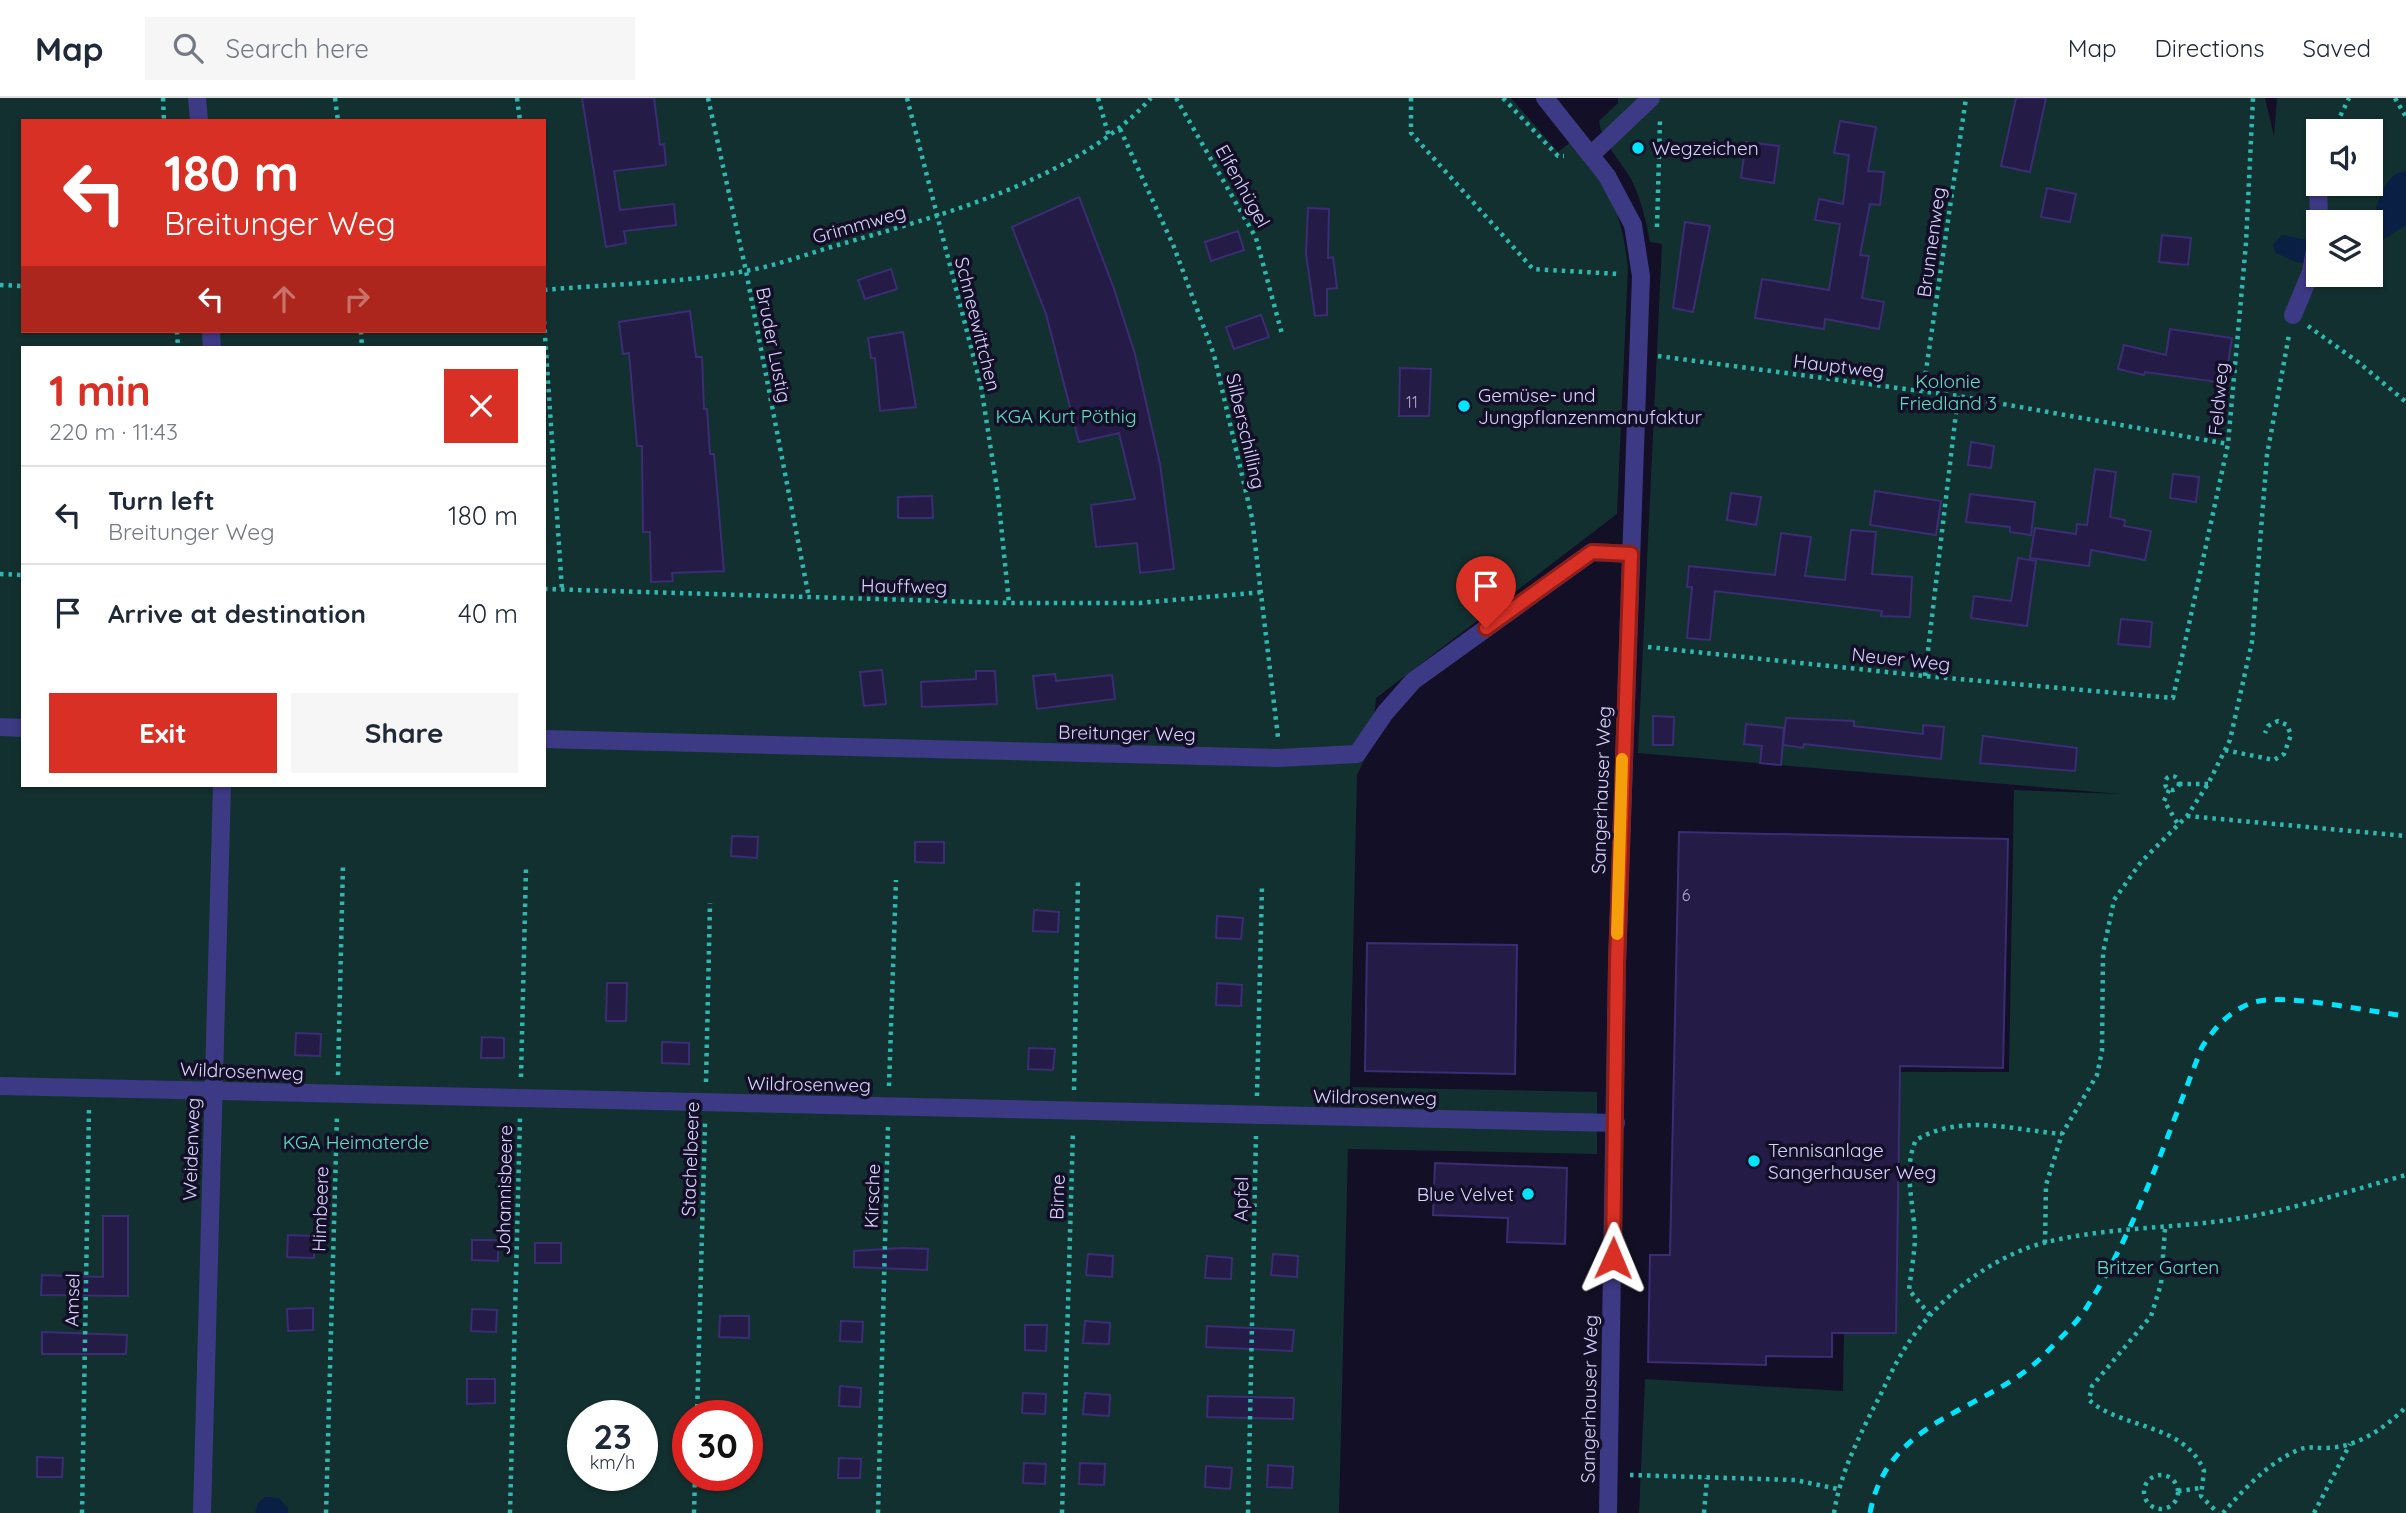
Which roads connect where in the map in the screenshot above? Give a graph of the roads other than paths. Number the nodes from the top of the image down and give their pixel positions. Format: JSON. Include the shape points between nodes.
{"nodes":[{"id":1,"x":197,"y":98,"type":"edge"},
{"id":2,"x":1545,"y":98,"type":"edge"},
{"id":3,"x":1656,"y":104,"type":"edge"},
{"id":4,"x":199,"y":119,"type":"edge"},
{"id":5,"x":1591,"y":155,"type":"junction"},
{"id":6,"x":2306,"y":284,"type":"edge"},
{"id":7,"x":2293,"y":315,"type":"road end"},
{"id":8,"x":1631,"y":554,"type":"junction"},
{"id":9,"x":0,"y":727,"type":"edge"},
{"id":10,"x":21,"y":728,"type":"edge"},
{"id":11,"x":546,"y":739,"type":"edge"},
{"id":12,"x":222,"y":787,"type":"edge"},
{"id":13,"x":0,"y":1086,"type":"edge"},
{"id":14,"x":214,"y":1091,"type":"junction"},
{"id":15,"x":1616,"y":1123,"type":"junction"},
{"id":16,"x":202,"y":1513,"type":"edge"},
{"id":17,"x":1608,"y":1513,"type":"edge"}],
"edges":[{"from":1,"to":4,"type":"street"},
{"from":2,"to":5,"type":"street","name":"Sangerhauser Weg"},
{"from":3,"to":5,"type":"street"},
{"from":5,"to":8,"type":"street","name":"Sangerhauser Weg","via":[[1608,176],[1633,225],[1642,276]]},
{"from":6,"to":7,"type":"street"},
{"from":8,"to":11,"type":"street","name":"Breitunger Weg","via":[[1592,552],[1413,681],[1357,754],[1278,758]]},
{"from":8,"to":15,"type":"street","name":"Sangerhauser Weg"},
{"from":9,"to":10,"type":"street"},
{"from":12,"to":14,"type":"street","name":"Weidenweg"},
{"from":13,"to":14,"type":"street","name":"Wildrosenweg"},
{"from":14,"to":15,"type":"street","name":"Wildrosenweg"},
{"from":14,"to":16,"type":"street","name":"Weidenweg"},
{"from":15,"to":17,"type":"street","name":"Sangerhauser Weg"}]}
